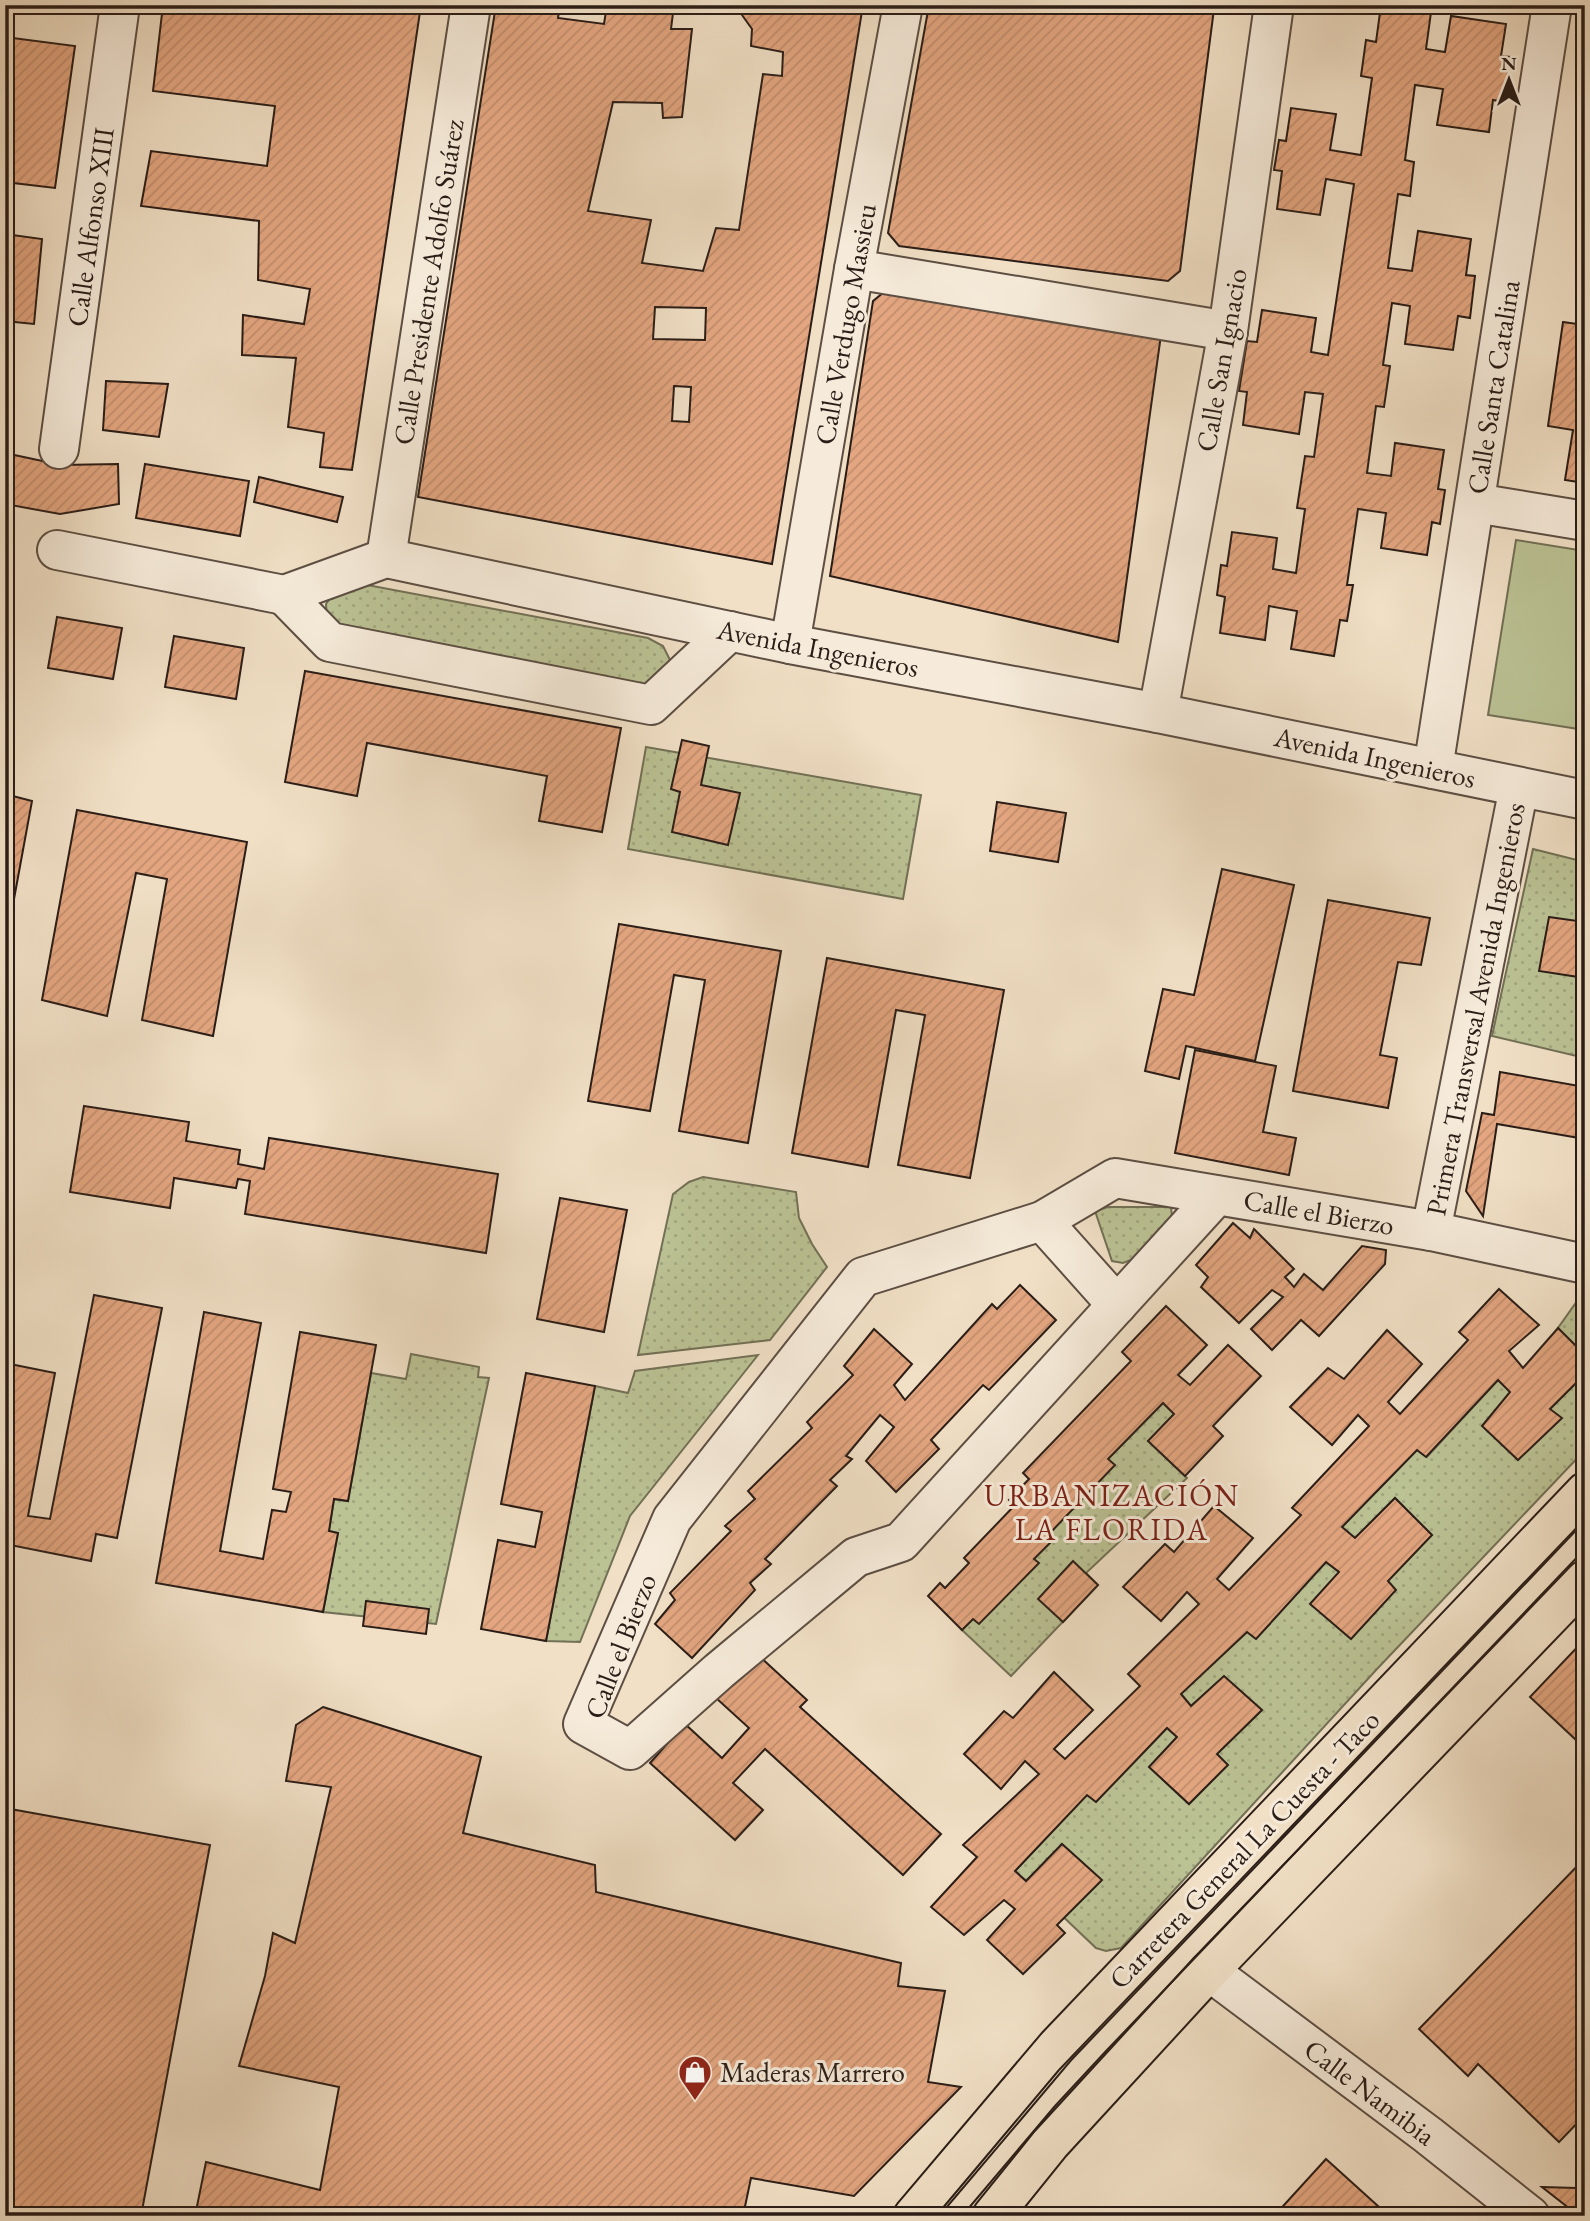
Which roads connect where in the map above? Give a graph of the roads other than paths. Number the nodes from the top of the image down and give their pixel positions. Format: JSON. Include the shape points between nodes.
{"nodes":[{"id":1,"x":120,"y":5,"type":"edge"},
{"id":2,"x":471,"y":5,"type":"edge"},
{"id":3,"x":903,"y":5,"type":"edge"},
{"id":4,"x":1274,"y":5,"type":"edge"},
{"id":5,"x":1552,"y":5,"type":"edge"},
{"id":6,"x":854,"y":269,"type":"junction"},
{"id":7,"x":1228,"y":331,"type":"junction"},
{"id":8,"x":59,"y":449,"type":"dead end"},
{"id":9,"x":1475,"y":503,"type":"junction"},
{"id":10,"x":1585,"y":521,"type":"edge"},
{"id":11,"x":57,"y":550,"type":"dead end"},
{"id":12,"x":386,"y":558,"type":"junction"},
{"id":13,"x":284,"y":595,"type":"junction"},
{"id":14,"x":730,"y":631,"type":"junction"},
{"id":15,"x":790,"y":644,"type":"junction"},
{"id":16,"x":1158,"y":713,"type":"junction"},
{"id":17,"x":1433,"y":769,"type":"junction"},
{"id":18,"x":1519,"y":788,"type":"junction"},
{"id":19,"x":1585,"y":800,"type":"edge"},
{"id":20,"x":1217,"y":1195,"type":"junction"},
{"id":21,"x":1042,"y":1221,"type":"junction"},
{"id":22,"x":1431,"y":1231,"type":"junction"},
{"id":23,"x":1585,"y":1264,"type":"edge"},
{"id":24,"x":1116,"y":1305,"type":"junction"},
{"id":25,"x":1585,"y":1492,"type":"edge"},
{"id":26,"x":1585,"y":1580,"type":"edge"},
{"id":27,"x":1209,"y":1970,"type":"junction"},
{"id":28,"x":914,"y":2216,"type":"edge"},
{"id":29,"x":992,"y":2216,"type":"edge"},
{"id":30,"x":1530,"y":2216,"type":"edge"}],
"edges":[{"from":1,"to":8,"type":"street","name":"Calle Alfonso XIII"},
{"from":2,"to":12,"type":"street","name":"Calle Presidente Adolfo Suárez"},
{"from":3,"to":6,"type":"street","name":"Calle Verdugo Massieu"},
{"from":4,"to":7,"type":"street","name":"Calle San Ignacio"},
{"from":5,"to":9,"type":"street","name":"Calle Santa Catalina"},
{"from":6,"to":7,"type":"street"},
{"from":6,"to":15,"type":"street","name":"Calle Verdugo Massieu"},
{"from":7,"to":16,"type":"street","name":"Calle San Ignacio"},
{"from":9,"to":10,"type":"street"},
{"from":9,"to":17,"type":"street","name":"Calle Santa Catalina"},
{"from":11,"to":13,"type":"street"},
{"from":12,"to":13,"type":"street"},
{"from":12,"to":14,"type":"street","name":"Avenida Ingenieros"},
{"from":13,"to":14,"type":"street","via":[[330,642],[651,705]]},
{"from":14,"to":15,"type":"street","name":"Avenida Ingenieros"},
{"from":15,"to":16,"type":"street","name":"Avenida Ingenieros"},
{"from":16,"to":17,"type":"street","name":"Avenida Ingenieros"},
{"from":17,"to":18,"type":"street","name":"Avenida Ingenieros"},
{"from":18,"to":19,"type":"street","name":"Avenida Ingenieros"},
{"from":18,"to":22,"type":"street","name":"Primera Transversal Avenida Ingenieros"},
{"from":20,"to":21,"type":"street","name":"Calle el Bierzo","via":[[1115,1178]]},
{"from":20,"to":22,"type":"street","name":"Calle el Bierzo"},
{"from":20,"to":24,"type":"street","name":"Calle el Bierzo"},
{"from":21,"to":24,"type":"street"},
{"from":21,"to":24,"type":"street","name":"Calle el Bierzo","via":[[863,1277],[672,1520],[583,1724],[630,1750],[856,1557],[901,1542]]},
{"from":22,"to":23,"type":"street","name":"Calle el Bierzo"},
{"from":25,"to":28,"type":"main road","name":"Carretera General La Cuesta - Taco","via":[[1057,2046]]},
{"from":26,"to":27,"type":"main road","name":"Carretera General La Cuesta - Taco"},
{"from":27,"to":29,"type":"main road","name":"Carretera General La Cuesta - Taco","via":[[1050,2144]]},
{"from":27,"to":30,"type":"street","name":"Calle Namibia"}]}
